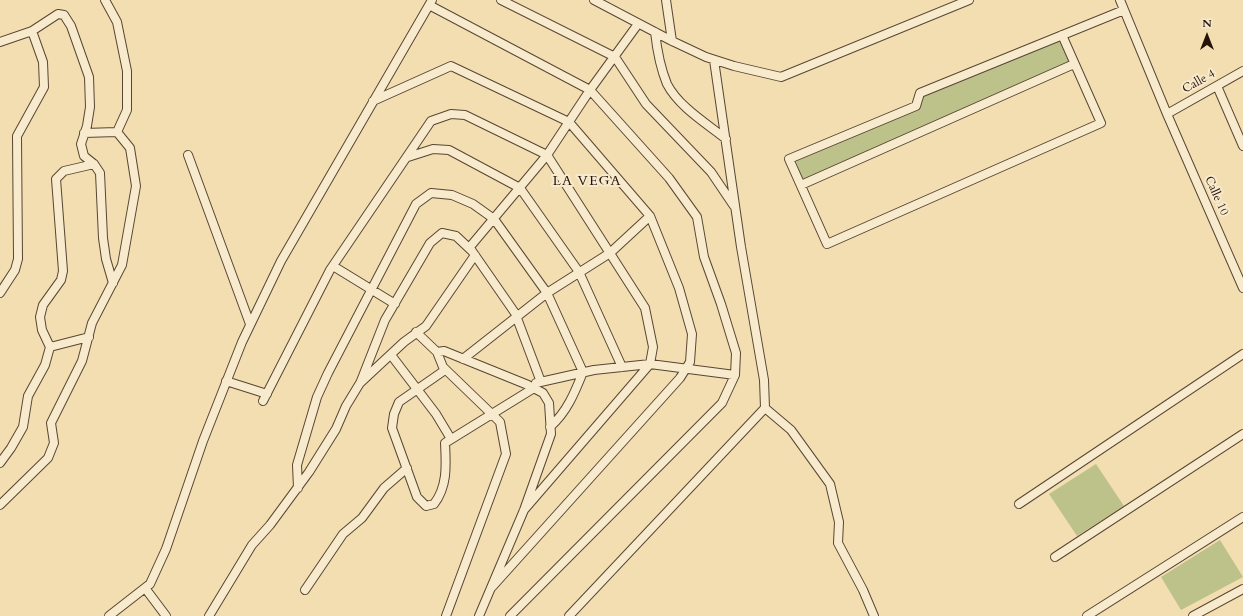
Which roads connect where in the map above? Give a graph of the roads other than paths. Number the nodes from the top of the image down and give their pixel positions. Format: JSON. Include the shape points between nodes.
{"nodes":[{"id":1,"x":105,"y":0,"type":"edge"},
{"id":2,"x":502,"y":0,"type":"edge"},
{"id":3,"x":594,"y":0,"type":"edge"},
{"id":4,"x":666,"y":0,"type":"edge"},
{"id":5,"x":969,"y":0,"type":"edge"},
{"id":6,"x":1120,"y":0,"type":"edge"},
{"id":7,"x":431,"y":3,"type":"edge"},
{"id":8,"x":1124,"y":10,"type":"junction"},
{"id":9,"x":638,"y":24,"type":"junction"},
{"id":10,"x":32,"y":31,"type":"junction"},
{"id":11,"x":655,"y":32,"type":"junction"},
{"id":12,"x":1062,"y":35,"type":"junction"},
{"id":13,"x":672,"y":41,"type":"junction"},
{"id":14,"x":0,"y":42,"type":"edge"},
{"id":15,"x":615,"y":57,"type":"junction"},
{"id":16,"x":714,"y":60,"type":"junction"},
{"id":17,"x":1074,"y":64,"type":"junction"},
{"id":18,"x":1243,"y":72,"type":"edge"},
{"id":19,"x":1217,"y":86,"type":"junction"},
{"id":20,"x":590,"y":90,"type":"junction"},
{"id":21,"x":374,"y":101,"type":"junction"},
{"id":22,"x":1167,"y":114,"type":"junction"},
{"id":23,"x":569,"y":122,"type":"junction"},
{"id":24,"x":117,"y":132,"type":"junction"},
{"id":25,"x":84,"y":133,"type":"junction"},
{"id":26,"x":726,"y":139,"type":"junction"},
{"id":27,"x":1242,"y":141,"type":"edge"},
{"id":28,"x":188,"y":155,"type":"dead end"},
{"id":29,"x":547,"y":155,"type":"junction"},
{"id":30,"x":408,"y":157,"type":"junction"},
{"id":31,"x":94,"y":164,"type":"junction"},
{"id":32,"x":801,"y":185,"type":"junction"},
{"id":33,"x":520,"y":188,"type":"junction"},
{"id":34,"x":736,"y":208,"type":"junction"},
{"id":35,"x":650,"y":216,"type":"junction"},
{"id":36,"x":494,"y":219,"type":"junction"},
{"id":37,"x":472,"y":252,"type":"junction"},
{"id":38,"x":610,"y":253,"type":"junction"},
{"id":39,"x":333,"y":266,"type":"junction"},
{"id":40,"x":579,"y":272,"type":"junction"},
{"id":41,"x":113,"y":283,"type":"junction"},
{"id":42,"x":1243,"y":288,"type":"edge"},
{"id":43,"x":371,"y":289,"type":"junction"},
{"id":44,"x":0,"y":293,"type":"edge"},
{"id":45,"x":547,"y":293,"type":"junction"},
{"id":46,"x":395,"y":304,"type":"junction"},
{"id":47,"x":517,"y":316,"type":"junction"},
{"id":48,"x":250,"y":324,"type":"junction"},
{"id":49,"x":416,"y":332,"type":"junction"},
{"id":50,"x":89,"y":337,"type":"junction"},
{"id":51,"x":50,"y":347,"type":"junction"},
{"id":52,"x":437,"y":352,"type":"junction"},
{"id":53,"x":1243,"y":354,"type":"edge"},
{"id":54,"x":391,"y":355,"type":"junction"},
{"id":55,"x":463,"y":359,"type":"junction"},
{"id":56,"x":650,"y":364,"type":"junction"},
{"id":57,"x":622,"y":367,"type":"junction"},
{"id":58,"x":686,"y":368,"type":"junction"},
{"id":59,"x":445,"y":370,"type":"junction"},
{"id":60,"x":583,"y":372,"type":"junction"},
{"id":61,"x":736,"y":375,"type":"junction"},
{"id":62,"x":226,"y":381,"type":"junction"},
{"id":63,"x":541,"y":382,"type":"junction"},
{"id":64,"x":360,"y":383,"type":"junction"},
{"id":65,"x":531,"y":387,"type":"junction"},
{"id":66,"x":418,"y":388,"type":"junction"},
{"id":67,"x":765,"y":408,"type":"junction"},
{"id":68,"x":492,"y":414,"type":"junction"},
{"id":69,"x":550,"y":426,"type":"junction"},
{"id":70,"x":1243,"y":434,"type":"edge"},
{"id":71,"x":450,"y":439,"type":"junction"},
{"id":72,"x":0,"y":463,"type":"edge"},
{"id":73,"x":407,"y":468,"type":"junction"},
{"id":74,"x":298,"y":488,"type":"junction"},
{"id":75,"x":1019,"y":504,"type":"dead end"},
{"id":76,"x":0,"y":505,"type":"edge"},
{"id":77,"x":524,"y":510,"type":"junction"},
{"id":78,"x":1243,"y":517,"type":"edge"},
{"id":79,"x":1055,"y":557,"type":"dead end"},
{"id":80,"x":492,"y":587,"type":"junction"},
{"id":81,"x":145,"y":588,"type":"junction"},
{"id":82,"x":305,"y":590,"type":"dead end"},
{"id":83,"x":1243,"y":590,"type":"edge"},
{"id":84,"x":109,"y":616,"type":"edge"},
{"id":85,"x":166,"y":616,"type":"edge"},
{"id":86,"x":209,"y":616,"type":"edge"},
{"id":87,"x":446,"y":616,"type":"edge"},
{"id":88,"x":479,"y":616,"type":"edge"},
{"id":89,"x":510,"y":616,"type":"edge"},
{"id":90,"x":569,"y":616,"type":"edge"},
{"id":91,"x":874,"y":616,"type":"edge"},
{"id":92,"x":1087,"y":616,"type":"edge"},
{"id":93,"x":1193,"y":616,"type":"edge"}],
"edges":[{"from":1,"to":24,"type":"street","via":[[117,22],[127,71],[127,110]]},
{"from":2,"to":15,"type":"street"},
{"from":3,"to":9,"type":"street"},
{"from":4,"to":13,"type":"street"},
{"from":5,"to":16,"type":"street","via":[[781,77]]},
{"from":6,"to":8,"type":"street","name":"Calle 10"},
{"from":7,"to":20,"type":"street"},
{"from":7,"to":21,"type":"street"},
{"from":8,"to":12,"type":"street"},
{"from":8,"to":22,"type":"street","name":"Calle 10"},
{"from":9,"to":11,"type":"street"},
{"from":9,"to":15,"type":"street"},
{"from":10,"to":14,"type":"street"},
{"from":10,"to":25,"type":"street","via":[[58,14],[64,15],[71,26],[89,77],[90,106]]},
{"from":10,"to":44,"type":"street","via":[[44,62],[44,87],[17,136],[18,260],[10,279]]},
{"from":11,"to":13,"type":"street"},
{"from":11,"to":26,"type":"street","via":[[659,61],[668,84],[684,106]]},
{"from":12,"to":17,"type":"street"},
{"from":12,"to":32,"type":"street","via":[[920,93],[916,106],[789,159]]},
{"from":13,"to":16,"type":"street"},
{"from":15,"to":20,"type":"street"},
{"from":15,"to":34,"type":"street","via":[[646,104],[711,172]]},
{"from":16,"to":26,"type":"street"},
{"from":17,"to":32,"type":"street"},
{"from":17,"to":32,"type":"street","via":[[1101,123],[1072,136],[827,244]]},
{"from":18,"to":19,"type":"street","name":"Calle 4"},
{"from":19,"to":22,"type":"street","name":"Calle 4"},
{"from":19,"to":27,"type":"street"},
{"from":20,"to":23,"type":"street"},
{"from":20,"to":61,"type":"street","via":[[668,178],[697,217],[704,257],[736,352]]},
{"from":21,"to":23,"type":"street","via":[[451,66]]},
{"from":21,"to":48,"type":"street","via":[[281,261]]},
{"from":22,"to":42,"type":"street","name":"Calle 10"},
{"from":23,"to":29,"type":"street"},
{"from":23,"to":35,"type":"street"},
{"from":24,"to":25,"type":"street"},
{"from":24,"to":41,"type":"street","via":[[130,148],[136,186],[122,265]]},
{"from":25,"to":31,"type":"street","via":[[81,141],[82,151]]},
{"from":26,"to":34,"type":"street"},
{"from":28,"to":48,"type":"street"},
{"from":29,"to":30,"type":"street","via":[[465,115],[451,114],[431,121]]},
{"from":29,"to":33,"type":"street"},
{"from":29,"to":38,"type":"street"},
{"from":30,"to":33,"type":"street","via":[[433,149],[449,150]]},
{"from":30,"to":39,"type":"street"},
{"from":31,"to":41,"type":"street","via":[[100,172],[103,238]]},
{"from":31,"to":51,"type":"street","via":[[64,171],[56,180],[63,271],[61,280],[43,305],[39,323]]},
{"from":33,"to":36,"type":"street"},
{"from":33,"to":40,"type":"street"},
{"from":34,"to":67,"type":"street","via":[[764,380]]},
{"from":35,"to":38,"type":"street"},
{"from":35,"to":58,"type":"street","via":[[679,288],[692,334],[690,362]]},
{"from":36,"to":37,"type":"street"},
{"from":36,"to":43,"type":"street","via":[[473,204],[452,195],[431,193],[416,204]]},
{"from":36,"to":45,"type":"street"},
{"from":37,"to":46,"type":"street","via":[[456,236],[442,233],[430,243]]},
{"from":37,"to":47,"type":"street"},
{"from":37,"to":49,"type":"street","via":[[426,326]]},
{"from":38,"to":40,"type":"street"},
{"from":38,"to":56,"type":"street","via":[[645,308],[654,347]]},
{"from":39,"to":43,"type":"street"},
{"from":39,"to":62,"type":"street","via":[[265,398]]},
{"from":40,"to":45,"type":"street"},
{"from":40,"to":57,"type":"street"},
{"from":41,"to":50,"type":"street","via":[[92,323]]},
{"from":43,"to":46,"type":"street"},
{"from":43,"to":74,"type":"street","via":[[317,397],[297,465]]},
{"from":45,"to":47,"type":"street"},
{"from":45,"to":60,"type":"street"},
{"from":46,"to":64,"type":"street","via":[[385,320]]},
{"from":47,"to":55,"type":"street"},
{"from":47,"to":63,"type":"street"},
{"from":48,"to":62,"type":"street"},
{"from":49,"to":52,"type":"street"},
{"from":49,"to":54,"type":"street"},
{"from":50,"to":51,"type":"street"},
{"from":50,"to":76,"type":"street","via":[[82,362],[51,423],[54,443],[48,458]]},
{"from":51,"to":72,"type":"street","via":[[45,365],[28,396],[23,427]]},
{"from":52,"to":55,"type":"street","via":[[444,351]]},
{"from":52,"to":59,"type":"street"},
{"from":53,"to":75,"type":"street"},
{"from":54,"to":64,"type":"street"},
{"from":54,"to":66,"type":"street"},
{"from":55,"to":65,"type":"street"},
{"from":56,"to":57,"type":"street"},
{"from":56,"to":58,"type":"street"},
{"from":56,"to":77,"type":"street"},
{"from":57,"to":60,"type":"street"},
{"from":58,"to":61,"type":"street"},
{"from":58,"to":80,"type":"street","via":[[680,378]]},
{"from":59,"to":66,"type":"street"},
{"from":59,"to":68,"type":"street"},
{"from":60,"to":63,"type":"street"},
{"from":60,"to":69,"type":"street","via":[[571,400]]},
{"from":61,"to":89,"type":"street","via":[[722,403]]},
{"from":62,"to":81,"type":"street","via":[[166,549],[150,584]]},
{"from":63,"to":65,"type":"street"},
{"from":64,"to":74,"type":"street","via":[[336,429]]},
{"from":65,"to":68,"type":"street"},
{"from":65,"to":69,"type":"street","via":[[543,394],[549,403]]},
{"from":66,"to":71,"type":"street"},
{"from":66,"to":73,"type":"street","via":[[399,402],[392,428]]},
{"from":67,"to":90,"type":"street"},
{"from":67,"to":91,"type":"street","via":[[791,430],[830,484],[839,522],[838,543]]},
{"from":68,"to":71,"type":"street"},
{"from":68,"to":87,"type":"street","via":[[500,422],[506,454]]},
{"from":69,"to":77,"type":"street","via":[[551,434]]},
{"from":70,"to":79,"type":"street"},
{"from":71,"to":73,"type":"street","via":[[445,443],[443,489],[434,504],[426,506],[417,497]]},
{"from":73,"to":82,"type":"street","via":[[384,488],[362,518],[343,534]]},
{"from":74,"to":86,"type":"street","via":[[252,545]]},
{"from":77,"to":80,"type":"street"},
{"from":78,"to":92,"type":"street"},
{"from":80,"to":88,"type":"street"},
{"from":81,"to":84,"type":"street"},
{"from":81,"to":85,"type":"street"},
{"from":83,"to":93,"type":"street"}]}
